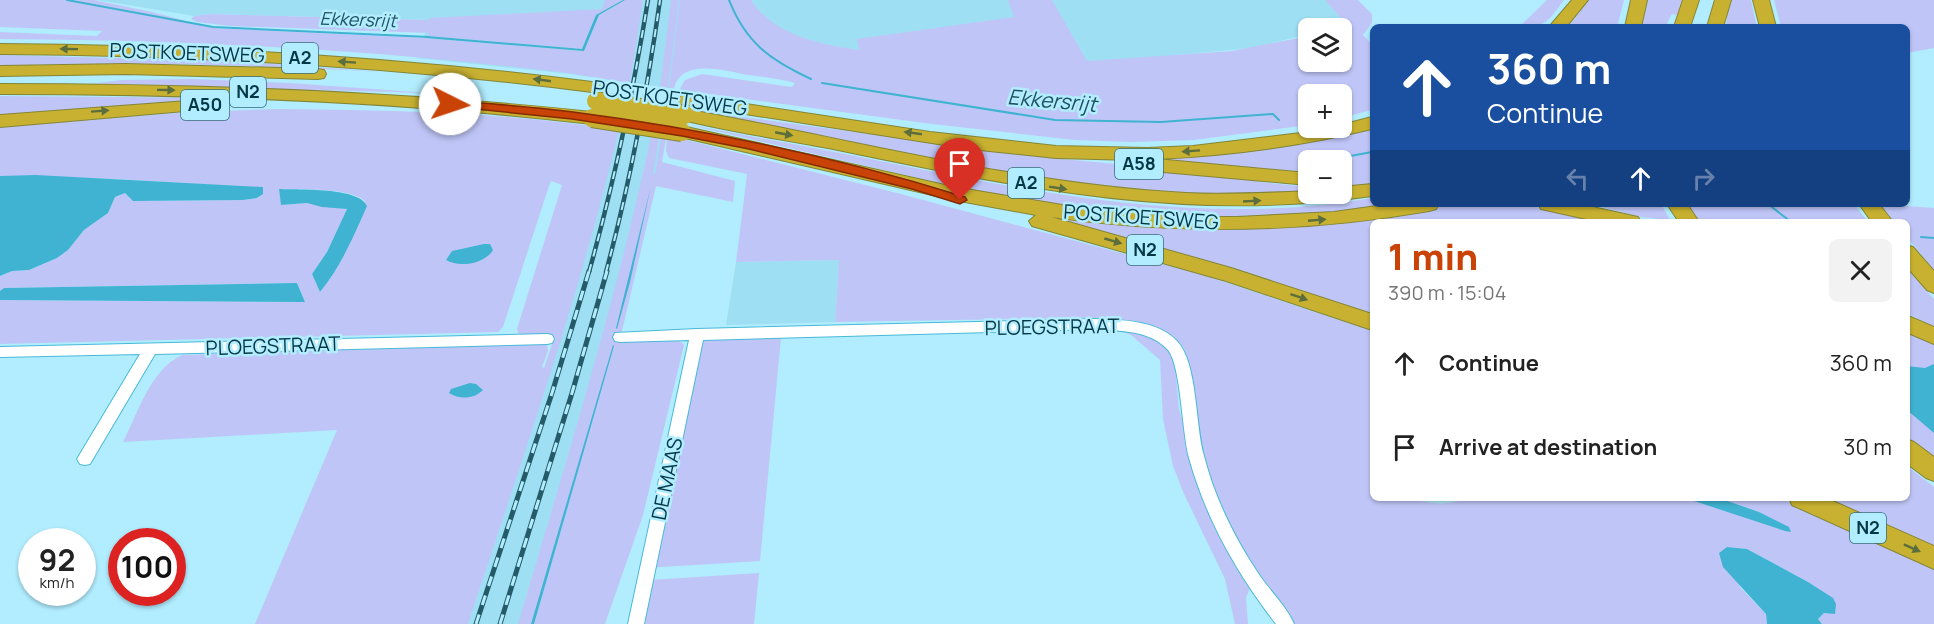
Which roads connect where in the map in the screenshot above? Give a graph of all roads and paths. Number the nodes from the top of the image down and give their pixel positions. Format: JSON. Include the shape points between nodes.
{"nodes":[{"id":1,"x":1580,"y":0,"type":"edge"},
{"id":2,"x":1639,"y":0,"type":"edge"},
{"id":3,"x":1691,"y":0,"type":"edge"},
{"id":4,"x":1723,"y":0,"type":"edge"},
{"id":5,"x":1761,"y":0,"type":"edge"},
{"id":6,"x":1560,"y":24,"type":"edge"},
{"id":7,"x":1634,"y":24,"type":"edge"},
{"id":8,"x":1683,"y":24,"type":"edge"},
{"id":9,"x":1716,"y":24,"type":"edge"},
{"id":10,"x":1767,"y":24,"type":"edge"},
{"id":11,"x":0,"y":49,"type":"edge"},
{"id":12,"x":170,"y":69,"type":"junction"},
{"id":13,"x":0,"y":70,"type":"edge"},
{"id":14,"x":0,"y":88,"type":"edge"},
{"id":15,"x":410,"y":101,"type":"junction"},
{"id":16,"x":596,"y":102,"type":"junction"},
{"id":17,"x":685,"y":116,"type":"junction"},
{"id":18,"x":0,"y":121,"type":"edge"},
{"id":19,"x":1370,"y":123,"type":"edge"},
{"id":20,"x":1012,"y":148,"type":"junction"},
{"id":21,"x":1298,"y":178,"type":"edge"},
{"id":22,"x":1352,"y":183,"type":"edge"},
{"id":23,"x":1370,"y":184,"type":"edge"},
{"id":24,"x":915,"y":186,"type":"junction"},
{"id":25,"x":1370,"y":190,"type":"edge"},
{"id":26,"x":1411,"y":207,"type":"edge"},
{"id":27,"x":1562,"y":207,"type":"edge"},
{"id":28,"x":1617,"y":219,"type":"edge"},
{"id":29,"x":1910,"y":257,"type":"edge"},
{"id":30,"x":1934,"y":285,"type":"edge"},
{"id":31,"x":1370,"y":321,"type":"edge"},
{"id":32,"x":697,"y":334,"type":"junction"},
{"id":33,"x":620,"y":337,"type":"dead end"},
{"id":34,"x":547,"y":339,"type":"dead end"},
{"id":35,"x":150,"y":350,"type":"junction"},
{"id":36,"x":0,"y":352,"type":"edge"},
{"id":37,"x":1910,"y":452,"type":"edge"},
{"id":38,"x":85,"y":459,"type":"dead end"},
{"id":39,"x":1934,"y":471,"type":"edge"},
{"id":40,"x":1808,"y":501,"type":"edge"},
{"id":41,"x":1934,"y":558,"type":"edge"},
{"id":42,"x":636,"y":624,"type":"edge"},
{"id":43,"x":1286,"y":624,"type":"edge"}],
"edges":[{"from":1,"to":6,"type":"highway"},
{"from":2,"to":7,"type":"highway"},
{"from":3,"to":8,"type":"highway"},
{"from":4,"to":9,"type":"highway"},
{"from":5,"to":10,"type":"highway"},
{"from":16,"to":11,"type":"highway","name":"POSTKOETSWEG","number":"A2","one_way":true,"via":[[514,76],[312,59]]},
{"from":12,"to":13,"type":"highway","name":"POSTKOETSWEG","number":"A2"},
{"from":12,"to":14,"type":"highway","name":"POSTKOETSWEG","number":"A50"},
{"from":12,"to":16,"type":"highway","name":"POSTKOETSWEG","number":"A2","via":[[380,77]]},
{"from":14,"to":15,"type":"highway","name":"POSTKOETSWEG","number":"N2","one_way":true,"via":[[354,95]]},
{"from":15,"to":16,"type":"highway","name":"POSTKOETSWEG","number":"N2","via":[[510,108]]},
{"from":18,"to":15,"type":"highway","number":"A50","one_way":true,"via":[[193,105]]},
{"from":16,"to":17,"type":"highway","name":"POSTKOETSWEG","number":"N2","bridge":true},
{"from":16,"to":17,"type":"highway","name":"POSTKOETSWEG","number":"A2"},
{"from":20,"to":17,"type":"highway","name":"POSTKOETSWEG","number":"A2","one_way":true},
{"from":17,"to":24,"type":"highway","name":"POSTKOETSWEG","number":"N2","via":[[749,145]]},
{"from":17,"to":25,"type":"highway","name":"POSTKOETSWEG","number":"A2","one_way":true,"via":[[1016,181],[1132,197],[1241,201]]},
{"from":19,"to":20,"type":"highway","name":"POSTKOETSWEG","number":"A2","one_way":true,"via":[[1276,143],[1184,152]]},
{"from":20,"to":21,"type":"highway","number":"A58","via":[[1088,160]]},
{"from":22,"to":23,"type":"highway"},
{"from":24,"to":26,"type":"highway","name":"POSTKOETSWEG","number":"N2","one_way":true,"via":[[1046,210],[1196,223],[1307,221]]},
{"from":24,"to":31,"type":"highway","number":"N2","one_way":true,"via":[[1231,275]]},
{"from":27,"to":28,"type":"highway"},
{"from":29,"to":30,"type":"highway"},
{"from":32,"to":33,"type":"street","name":"PLOEGSTRAAT"},
{"from":32,"to":42,"type":"street","name":"DE MAAS"},
{"from":32,"to":43,"type":"street","name":"PLOEGSTRAAT","via":[[1095,324],[1149,330],[1178,352],[1192,441],[1217,513],[1252,578]]},
{"from":34,"to":35,"type":"street","name":"PLOEGSTRAAT","via":[[512,334]]},
{"from":35,"to":36,"type":"street","name":"PLOEGSTRAAT"},
{"from":35,"to":38,"type":"street"},
{"from":37,"to":39,"type":"highway"},
{"from":40,"to":41,"type":"highway","number":"N2","one_way":true}]}
